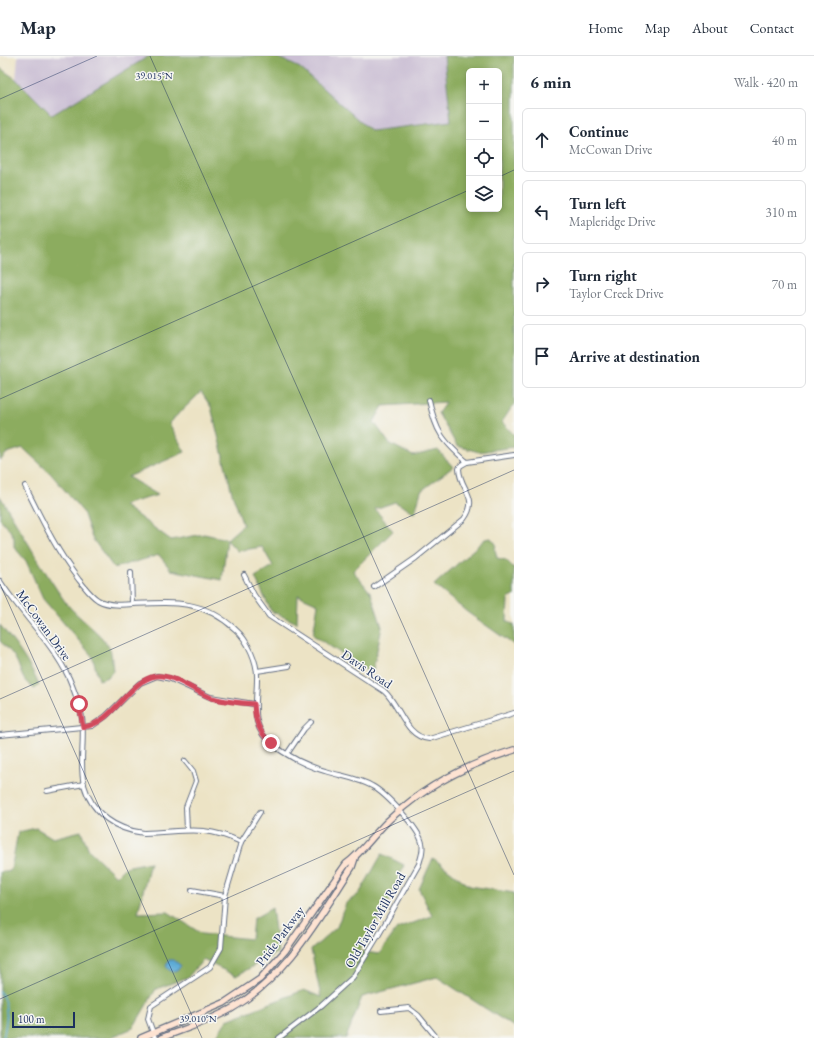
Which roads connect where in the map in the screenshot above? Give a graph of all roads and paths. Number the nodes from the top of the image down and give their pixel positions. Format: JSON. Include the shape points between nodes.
{"nodes":[{"id":1,"x":429,"y":400,"type":"dead end"},
{"id":2,"x":514,"y":455,"type":"edge"},
{"id":3,"x":467,"y":462,"type":"junction"},
{"id":4,"x":25,"y":486,"type":"dead end"},
{"id":5,"x":131,"y":572,"type":"dead end"},
{"id":6,"x":244,"y":575,"type":"dead end"},
{"id":7,"x":0,"y":581,"type":"edge"},
{"id":8,"x":374,"y":587,"type":"dead end"},
{"id":9,"x":132,"y":604,"type":"junction"},
{"id":10,"x":289,"y":666,"type":"dead end"},
{"id":11,"x":256,"y":671,"type":"junction"},
{"id":12,"x":254,"y":704,"type":"junction"},
{"id":13,"x":514,"y":713,"type":"edge"},
{"id":14,"x":311,"y":722,"type":"dead end"},
{"id":15,"x":83,"y":727,"type":"junction"},
{"id":16,"x":0,"y":735,"type":"edge"},
{"id":17,"x":514,"y":750,"type":"edge"},
{"id":18,"x":287,"y":754,"type":"junction"},
{"id":19,"x":185,"y":761,"type":"dead end"},
{"id":20,"x":84,"y":784,"type":"junction"},
{"id":21,"x":47,"y":791,"type":"dead end"},
{"id":22,"x":399,"y":811,"type":"junction"},
{"id":23,"x":260,"y":812,"type":"dead end"},
{"id":24,"x":187,"y":830,"type":"junction"},
{"id":25,"x":241,"y":842,"type":"junction"},
{"id":26,"x":355,"y":858,"type":"junction"},
{"id":27,"x":192,"y":890,"type":"dead end"},
{"id":28,"x":225,"y":896,"type":"junction"},
{"id":29,"x":381,"y":1011,"type":"dead end"},
{"id":30,"x":153,"y":1036,"type":"edge"},
{"id":31,"x":140,"y":1038,"type":"edge"},
{"id":32,"x":161,"y":1038,"type":"edge"},
{"id":33,"x":279,"y":1038,"type":"edge"},
{"id":34,"x":437,"y":1038,"type":"edge"}],
"edges":[{"from":1,"to":3,"type":"street","via":[[438,432]]},
{"from":2,"to":3,"type":"street"},
{"from":3,"to":8,"type":"street","via":[[459,469],[471,500],[469,512],[464,519],[416,558]]},
{"from":4,"to":9,"type":"street","via":[[52,543],[86,590],[101,602]]},
{"from":5,"to":9,"type":"street"},
{"from":6,"to":13,"type":"street","name":"Davis Road","via":[[269,616],[384,691],[391,697],[414,733],[423,738]]},
{"from":7,"to":15,"type":"street","name":"McCowan Drive","via":[[62,664],[79,704]]},
{"from":9,"to":11,"type":"street","via":[[184,603],[206,609],[239,633],[250,651]]},
{"from":10,"to":11,"type":"street"},
{"from":11,"to":12,"type":"street","name":"Old Taylor Mill Road"},
{"from":12,"to":15,"type":"street","via":[[210,697],[171,679],[157,676],[140,683],[101,721]]},
{"from":12,"to":18,"type":"street","name":"Old Taylor Mill Road","via":[[256,720],[263,736]]},
{"from":14,"to":18,"type":"street"},
{"from":15,"to":16,"type":"street"},
{"from":15,"to":20,"type":"street","name":"McCowan Drive"},
{"from":17,"to":22,"type":"main road","name":"Pride Parkway","via":[[450,776],[422,792]]},
{"from":18,"to":22,"type":"street","name":"Old Taylor Mill Road","via":[[316,769],[372,786],[385,794]]},
{"from":19,"to":24,"type":"street","via":[[195,774],[196,781],[186,807]]},
{"from":20,"to":21,"type":"street"},
{"from":20,"to":24,"type":"street","name":"McCowan Drive","via":[[91,802],[99,813],[120,828],[144,834]]},
{"from":22,"to":26,"type":"main road","name":"Pride Parkway","via":[[376,832]]},
{"from":22,"to":33,"type":"street","name":"Old Taylor Mill Road","via":[[419,834],[423,849],[419,864],[353,977],[337,993]]},
{"from":23,"to":25,"type":"street"},
{"from":24,"to":25,"type":"street","name":"McCowan Drive","via":[[214,831]]},
{"from":25,"to":28,"type":"street"},
{"from":26,"to":30,"type":"main road","name":"Pride Parkway","via":[[346,864],[285,951],[260,979],[224,1003]]},
{"from":26,"to":32,"type":"main road","name":"Pride Parkway","via":[[352,867],[291,957],[266,984],[224,1013]]},
{"from":27,"to":28,"type":"street"},
{"from":28,"to":30,"type":"street","via":[[221,948],[218,956],[210,967],[154,1002],[148,1012]]},
{"from":29,"to":34,"type":"street","via":[[409,1008]]},
{"from":30,"to":31,"type":"main road","name":"Pride Parkway"}]}
